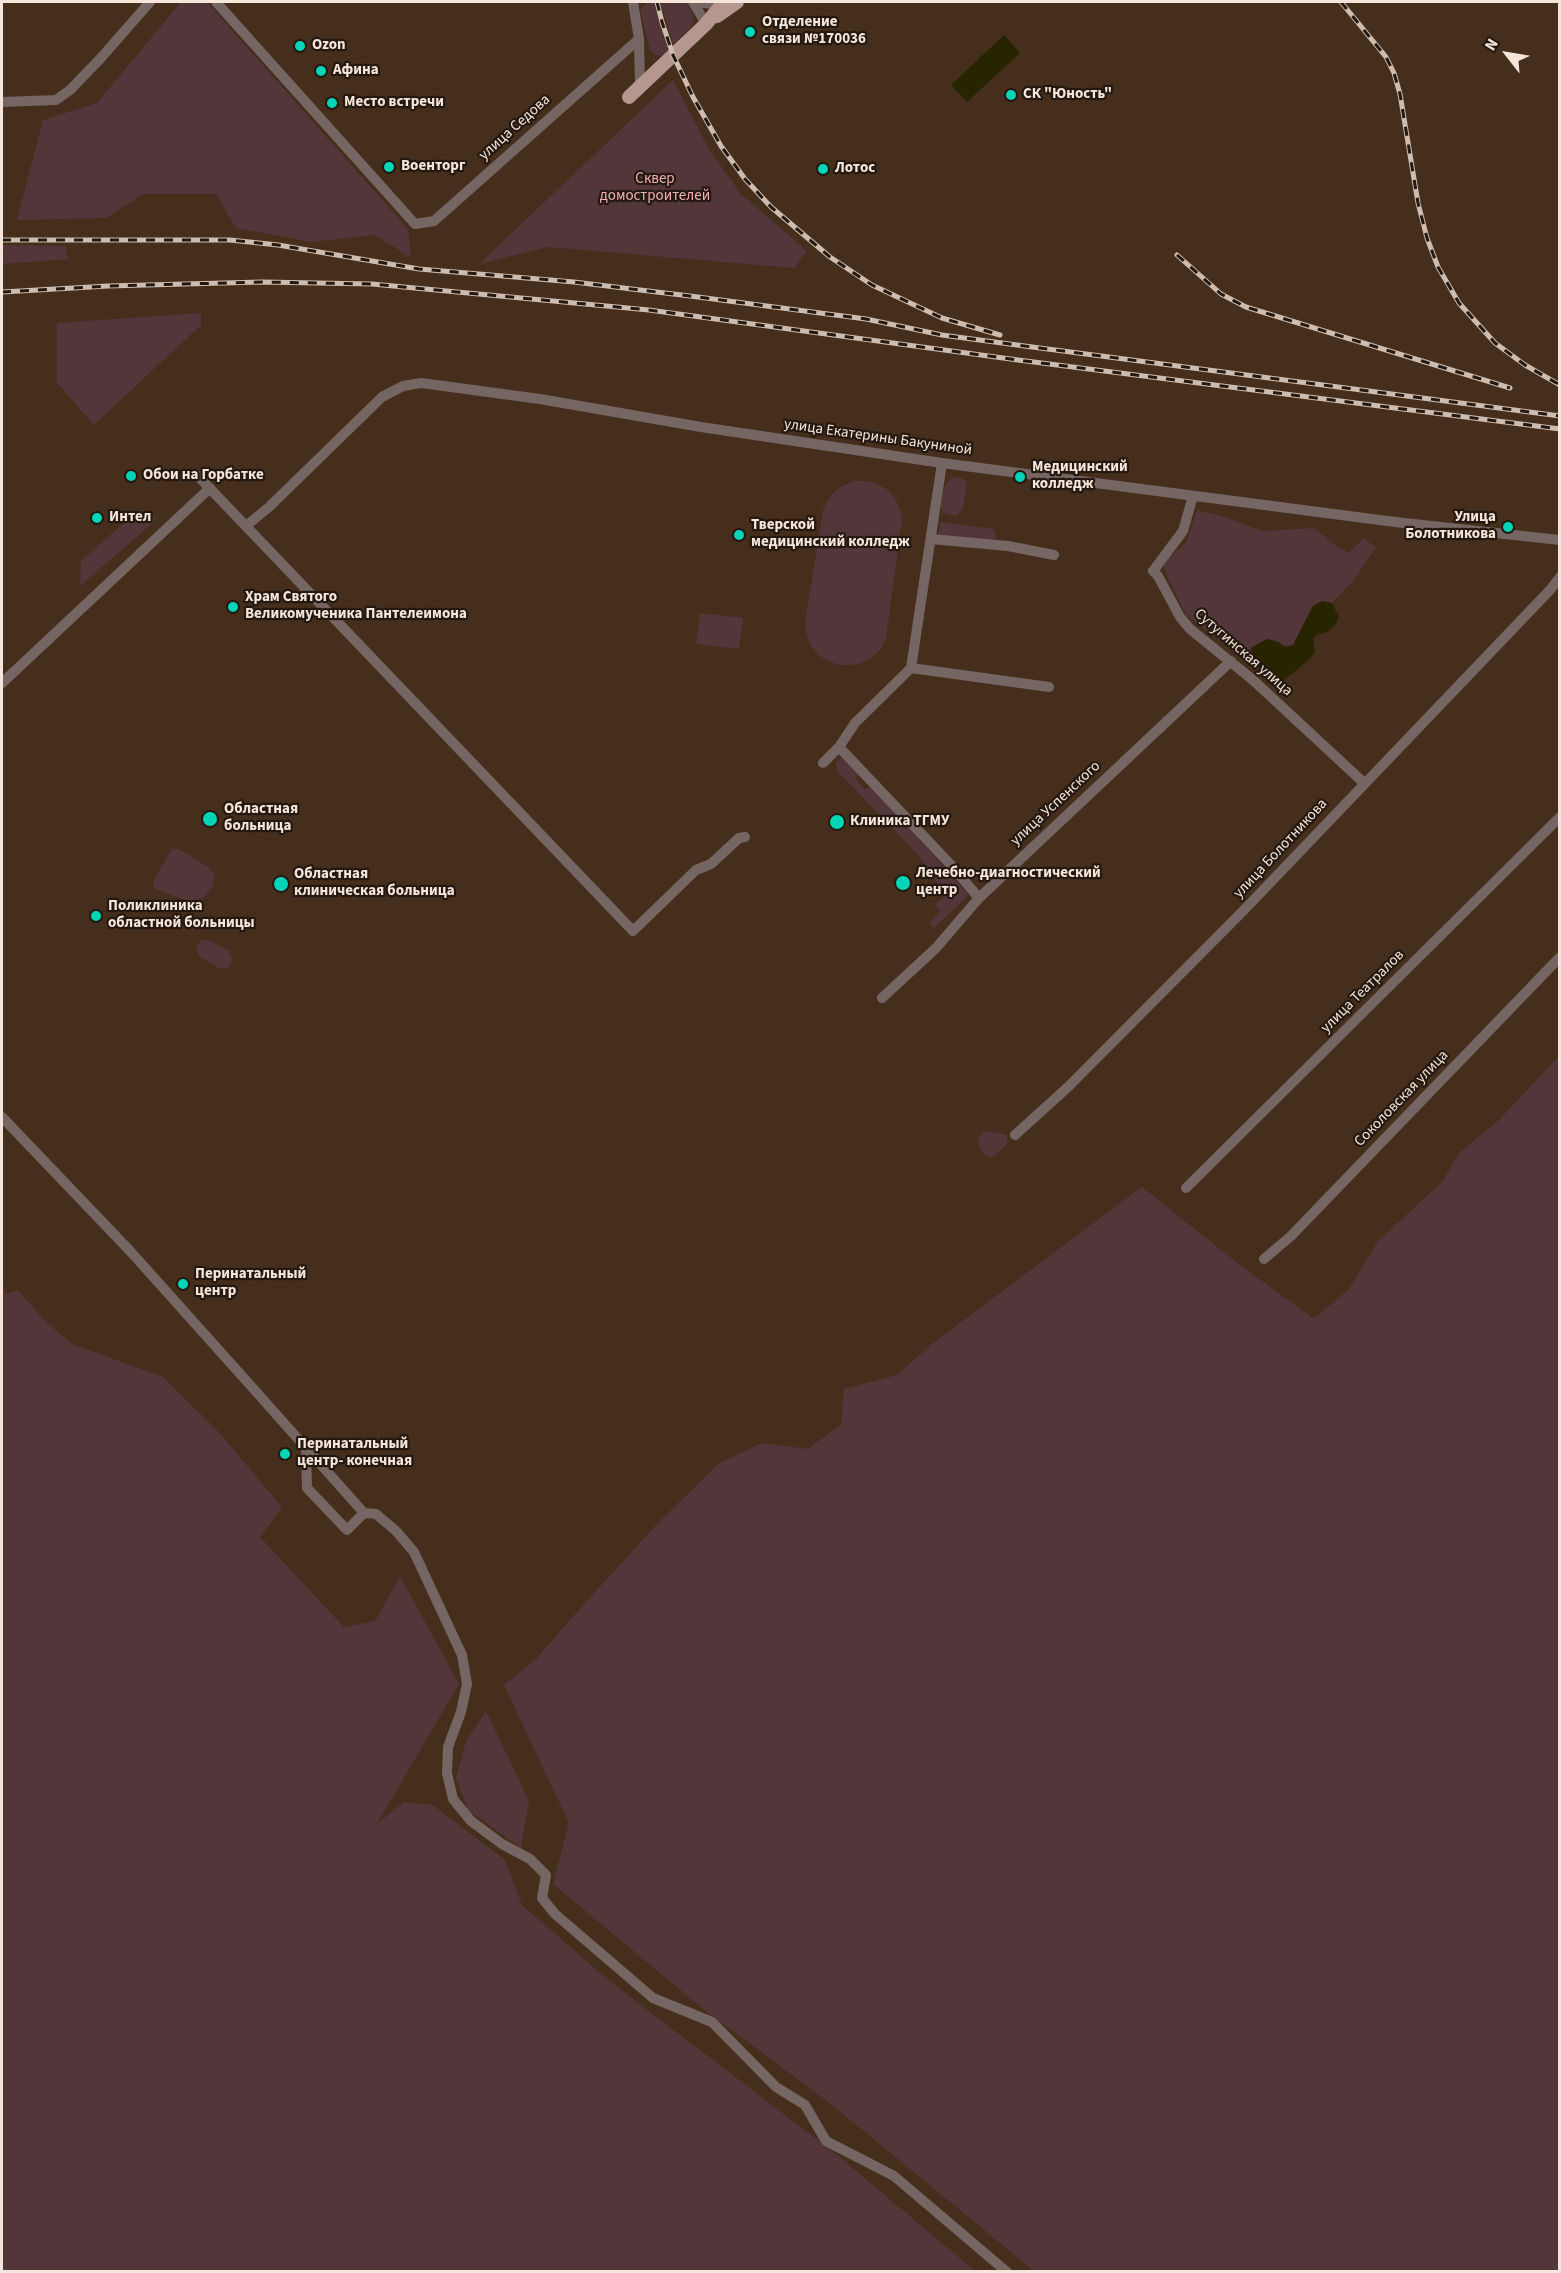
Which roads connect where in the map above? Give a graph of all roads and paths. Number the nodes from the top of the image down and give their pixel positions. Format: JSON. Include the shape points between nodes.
{"nodes":[{"id":1,"x":150,"y":2,"type":"edge"},
{"id":2,"x":216,"y":2,"type":"edge"},
{"id":3,"x":633,"y":2,"type":"edge"},
{"id":4,"x":693,"y":2,"type":"edge"},
{"id":5,"x":699,"y":2,"type":"edge"},
{"id":6,"x":724,"y":2,"type":"edge"},
{"id":7,"x":737,"y":2,"type":"edge"},
{"id":8,"x":706,"y":24,"type":"junction"},
{"id":9,"x":639,"y":39,"type":"junction"},
{"id":10,"x":640,"y":87,"type":"junction"},
{"id":11,"x":629,"y":97,"type":"dead end"},
{"id":12,"x":2,"y":102,"type":"edge"},
{"id":13,"x":942,"y":463,"type":"junction"},
{"id":14,"x":197,"y":475,"type":"dead end"},
{"id":15,"x":210,"y":488,"type":"junction"},
{"id":16,"x":1193,"y":496,"type":"junction"},
{"id":17,"x":246,"y":526,"type":"junction"},
{"id":18,"x":930,"y":539,"type":"junction"},
{"id":19,"x":1560,"y":540,"type":"edge"},
{"id":20,"x":1054,"y":555,"type":"dead end"},
{"id":21,"x":1560,"y":577,"type":"edge"},
{"id":22,"x":1231,"y":661,"type":"junction"},
{"id":23,"x":911,"y":668,"type":"junction"},
{"id":24,"x":2,"y":683,"type":"edge"},
{"id":25,"x":1049,"y":687,"type":"dead end"},
{"id":26,"x":839,"y":747,"type":"junction"},
{"id":27,"x":823,"y":763,"type":"dead end"},
{"id":28,"x":1364,"y":783,"type":"junction"},
{"id":29,"x":1560,"y":817,"type":"edge"},
{"id":30,"x":745,"y":837,"type":"dead end"},
{"id":31,"x":979,"y":898,"type":"junction"},
{"id":32,"x":1560,"y":957,"type":"edge"},
{"id":33,"x":882,"y":998,"type":"dead end"},
{"id":34,"x":2,"y":1117,"type":"edge"},
{"id":35,"x":1015,"y":1135,"type":"dead end"},
{"id":36,"x":1186,"y":1188,"type":"dead end"},
{"id":37,"x":1264,"y":1259,"type":"dead end"},
{"id":38,"x":306,"y":1448,"type":"junction"},
{"id":39,"x":364,"y":1513,"type":"junction"},
{"id":40,"x":1007,"y":2271,"type":"edge"}],
"edges":[{"from":1,"to":12,"type":"street","via":[[100,59],[56,100]]},
{"from":2,"to":9,"type":"street","name":"улица Седова","via":[[415,224],[434,221]]},
{"from":3,"to":9,"type":"street"},
{"from":4,"to":8,"type":"street"},
{"from":5,"to":6,"type":"street"},
{"from":6,"to":8,"type":"main road"},
{"from":7,"to":8,"type":"main road"},
{"from":8,"to":10,"type":"main road"},
{"from":9,"to":10,"type":"street"},
{"from":10,"to":11,"type":"main road"},
{"from":13,"to":16,"type":"street","name":"улица Екатерины Бакуниной"},
{"from":13,"to":17,"type":"street","name":"улица Екатерины Бакуниной","via":[[562,402],[417,384],[398,388],[382,398]]},
{"from":13,"to":18,"type":"street"},
{"from":14,"to":15,"type":"street"},
{"from":15,"to":17,"type":"street"},
{"from":15,"to":24,"type":"street"},
{"from":16,"to":19,"type":"street","name":"улица Екатерины Бакуниной"},
{"from":16,"to":22,"type":"street","name":"Сутугинская улица","via":[[1183,531],[1153,571],[1180,617]]},
{"from":17,"to":30,"type":"street","via":[[633,931],[696,870],[711,864]]},
{"from":18,"to":20,"type":"street","via":[[1008,546]]},
{"from":18,"to":23,"type":"street"},
{"from":21,"to":28,"type":"street","name":"улица Болотникова"},
{"from":22,"to":28,"type":"street","name":"Сутугинская улица"},
{"from":22,"to":31,"type":"street","name":"улица Успенского"},
{"from":23,"to":25,"type":"street"},
{"from":23,"to":26,"type":"street","via":[[855,723]]},
{"from":26,"to":27,"type":"street"},
{"from":26,"to":31,"type":"street"},
{"from":28,"to":35,"type":"street","name":"улица Болотникова","via":[[1245,909]]},
{"from":29,"to":36,"type":"street","name":"улица Театралов"},
{"from":31,"to":33,"type":"street","name":"улица Успенского","via":[[936,948]]},
{"from":32,"to":37,"type":"street","name":"Соколовская улица","via":[[1291,1236]]},
{"from":34,"to":38,"type":"street","via":[[131,1252]]},
{"from":38,"to":39,"type":"street"},
{"from":38,"to":39,"type":"street","via":[[307,1488],[347,1530]]},
{"from":39,"to":40,"type":"street","via":[[376,1514],[414,1552],[462,1655],[466,1684],[448,1747],[447,1783],[453,1799],[471,1821],[502,1844],[530,1858],[546,1875],[542,1898],[555,1914],[653,1998],[712,2022],[776,2087],[805,2105],[826,2140],[894,2176]]}]}
